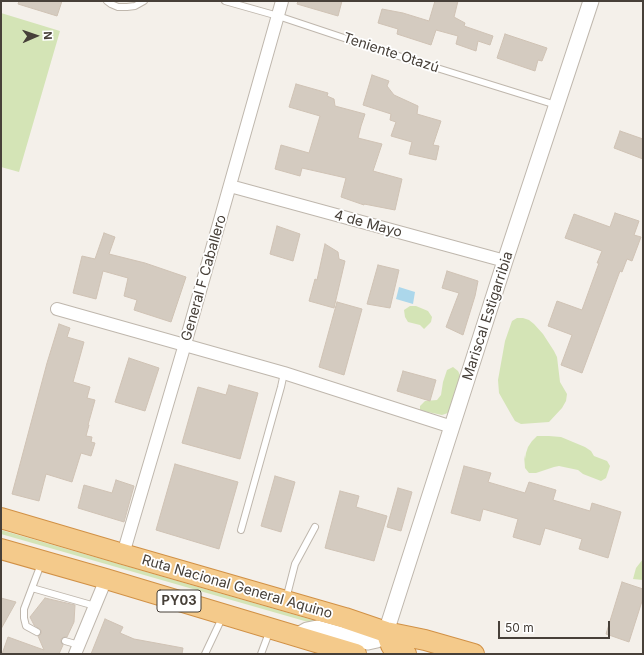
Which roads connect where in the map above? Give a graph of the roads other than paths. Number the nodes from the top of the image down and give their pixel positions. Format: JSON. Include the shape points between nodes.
{"nodes":[{"id":1,"x":107,"y":1,"type":"edge"},
{"id":2,"x":144,"y":1,"type":"edge"},
{"id":3,"x":225,"y":1,"type":"edge"},
{"id":4,"x":282,"y":1,"type":"edge"},
{"id":5,"x":591,"y":1,"type":"edge"},
{"id":6,"x":278,"y":16,"type":"junction"},
{"id":7,"x":556,"y":106,"type":"junction"},
{"id":8,"x":230,"y":186,"type":"junction"},
{"id":9,"x":505,"y":261,"type":"junction"},
{"id":10,"x":57,"y":308,"type":"dead end"},
{"id":11,"x":185,"y":344,"type":"junction"},
{"id":12,"x":284,"y":373,"type":"junction"},
{"id":13,"x":452,"y":427,"type":"junction"},
{"id":14,"x":1,"y":518,"type":"edge"},
{"id":15,"x":315,"y":527,"type":"dead end"},
{"id":16,"x":242,"y":530,"type":"dead end"},
{"id":17,"x":1,"y":549,"type":"edge"},
{"id":18,"x":123,"y":554,"type":"junction"},
{"id":19,"x":43,"y":561,"type":"junction"},
{"id":20,"x":106,"y":579,"type":"junction"},
{"id":21,"x":32,"y":588,"type":"junction"},
{"id":22,"x":286,"y":601,"type":"junction"},
{"id":23,"x":95,"y":606,"type":"junction"},
{"id":24,"x":224,"y":614,"type":"junction"},
{"id":25,"x":270,"y":628,"type":"junction"},
{"id":26,"x":37,"y":632,"type":"dead end"},
{"id":27,"x":386,"y":632,"type":"junction"},
{"id":28,"x":296,"y":636,"type":"junction"},
{"id":29,"x":65,"y":641,"type":"dead end"},
{"id":30,"x":77,"y":650,"type":"edge"},
{"id":31,"x":205,"y":654,"type":"edge"},
{"id":32,"x":261,"y":654,"type":"edge"},
{"id":33,"x":356,"y":654,"type":"edge"},
{"id":34,"x":406,"y":654,"type":"edge"},
{"id":35,"x":474,"y":654,"type":"edge"}],
"edges":[{"from":1,"to":2,"type":"lane","via":[[127,7]]},
{"from":3,"to":6,"type":"lane","name":"Teniente Otazú"},
{"from":4,"to":6,"type":"street","name":"General F Caballero"},
{"from":5,"to":7,"type":"street","name":"Mariscal Estigarribia"},
{"from":6,"to":7,"type":"lane","name":"Teniente Otazú"},
{"from":6,"to":8,"type":"street","name":"General F Caballero"},
{"from":7,"to":9,"type":"street","name":"Mariscal Estigarribia"},
{"from":8,"to":9,"type":"street","name":"4 de Mayo"},
{"from":8,"to":11,"type":"street","name":"General F Caballero"},
{"from":9,"to":13,"type":"street","name":"Mariscal Estigarribia"},
{"from":10,"to":11,"type":"street"},
{"from":11,"to":12,"type":"street"},
{"from":11,"to":18,"type":"street","name":"General F Caballero"},
{"from":12,"to":13,"type":"street"},
{"from":12,"to":16,"type":"lane"},
{"from":13,"to":27,"type":"street","name":"Mariscal Estigarribia"},
{"from":14,"to":18,"type":"highway","name":"Ruta Nacional General Aquino","number":"PY03"},
{"from":15,"to":22,"type":"lane","via":[[295,564]]},
{"from":17,"to":19,"type":"highway","name":"Ruta Nacional General Aquino","number":"PY03"},
{"from":18,"to":22,"type":"highway","name":"Ruta Nacional General Aquino","number":"PY03"},
{"from":19,"to":20,"type":"highway","name":"Ruta Nacional General Aquino","number":"PY03"},
{"from":19,"to":21,"type":"lane"},
{"from":20,"to":23,"type":"street"},
{"from":20,"to":24,"type":"highway","name":"Ruta Nacional General Aquino","number":"PY03"},
{"from":21,"to":23,"type":"lane"},
{"from":21,"to":26,"type":"lane","via":[[24,609],[24,618],[26,626]]},
{"from":22,"to":27,"type":"highway","name":"Ruta Nacional General Aquino","number":"PY03"},
{"from":23,"to":30,"type":"street"},
{"from":24,"to":25,"type":"highway","name":"Ruta Nacional General Aquino","number":"PY03"},
{"from":24,"to":31,"type":"lane"},
{"from":25,"to":28,"type":"highway","name":"Ruta Nacional General Aquino","number":"PY03"},
{"from":25,"to":32,"type":"lane"},
{"from":27,"to":28,"type":"street","via":[[378,640],[368,642],[317,628]]},
{"from":27,"to":34,"type":"highway","via":[[394,650]]},
{"from":27,"to":35,"type":"highway","name":"Ruta Nacional General Aquino","number":"PY03"},
{"from":28,"to":33,"type":"highway","name":"Ruta Nacional General Aquino","number":"PY03","via":[[318,646]]},
{"from":29,"to":30,"type":"lane"}]}
